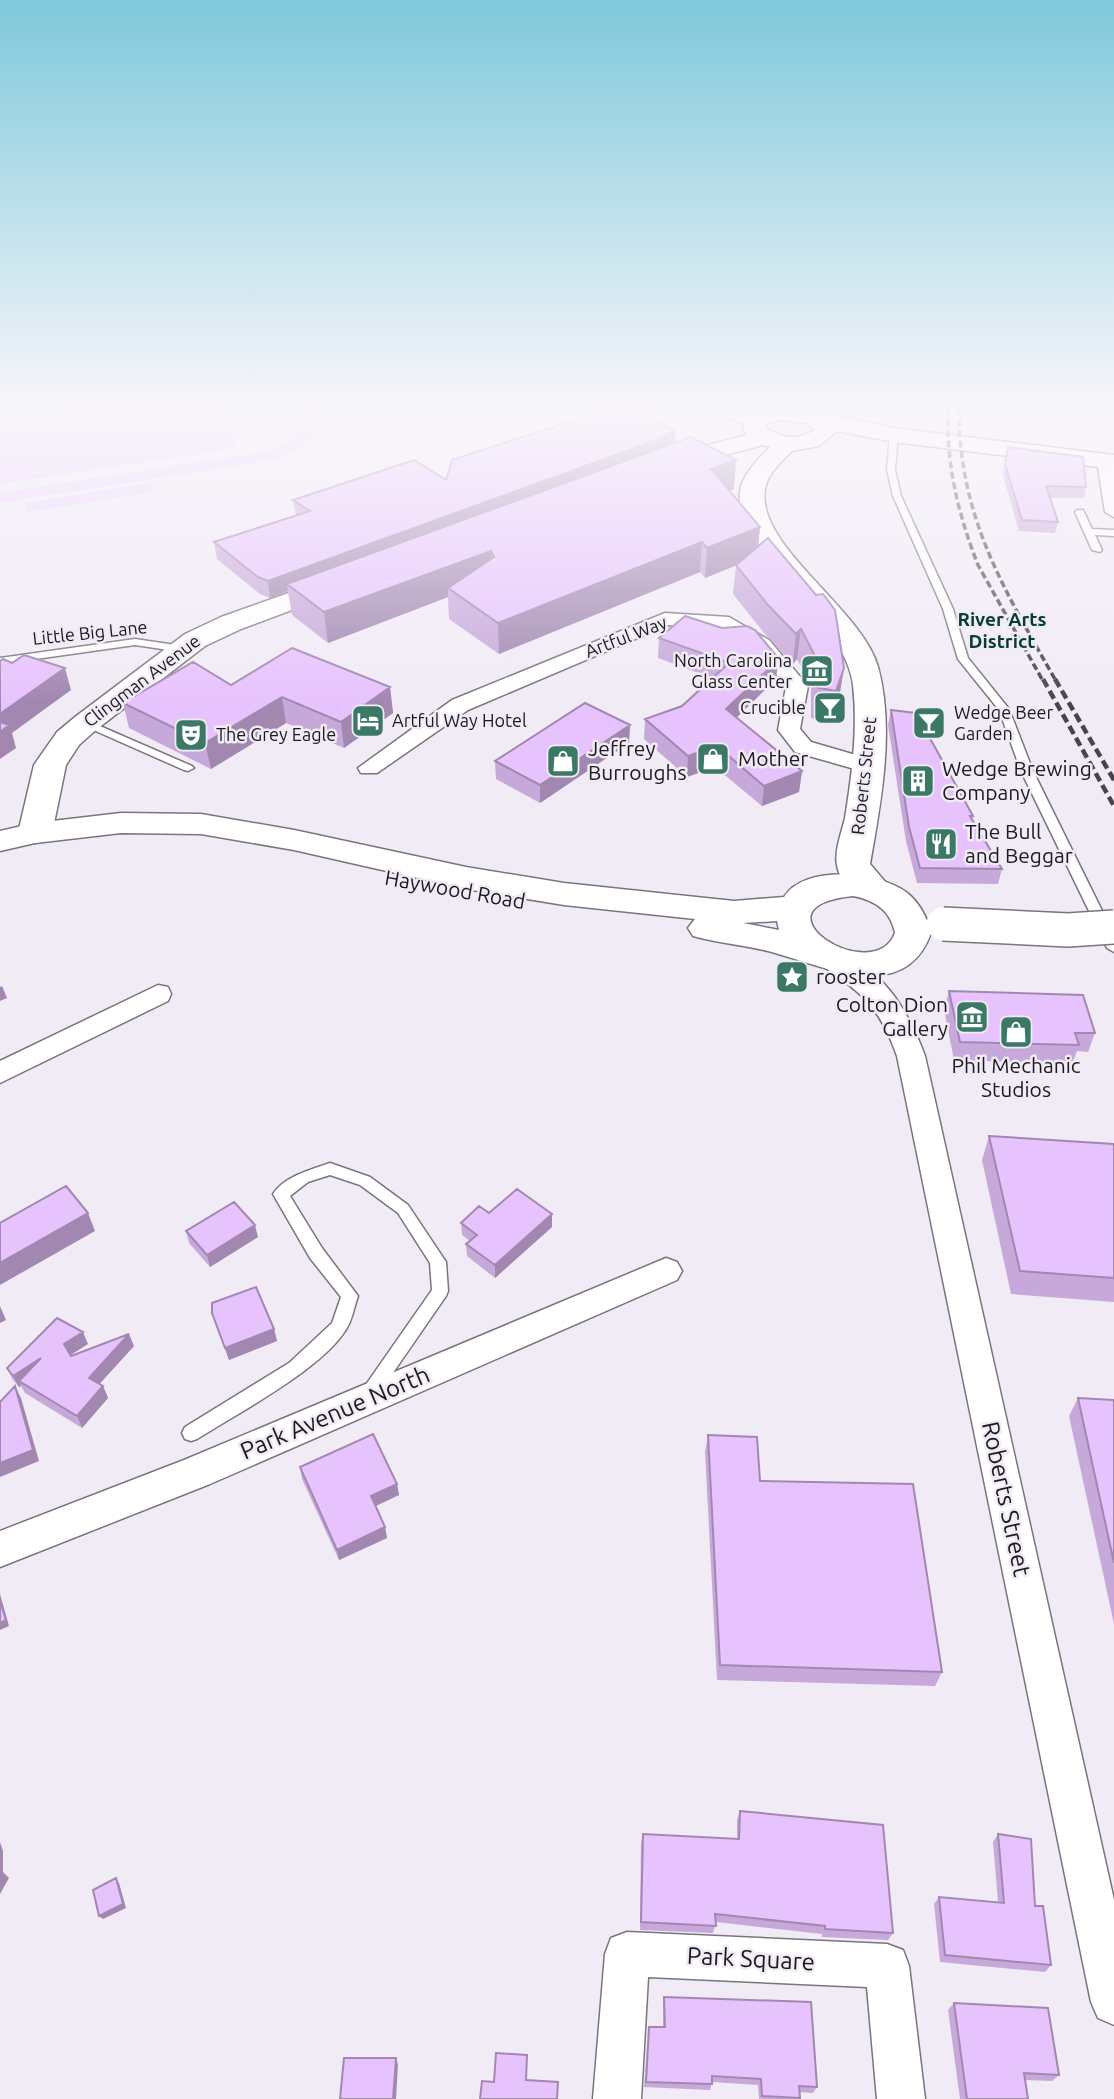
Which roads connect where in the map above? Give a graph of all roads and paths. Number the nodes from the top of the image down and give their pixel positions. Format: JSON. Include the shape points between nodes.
{"nodes":[{"id":1,"x":753,"y":507,"type":"edge"},
{"id":2,"x":902,"y":507,"type":"edge"},
{"id":3,"x":1080,"y":512,"type":"dead end"},
{"id":4,"x":1090,"y":533,"type":"junction"},
{"id":5,"x":1114,"y":533,"type":"edge"},
{"id":6,"x":1097,"y":550,"type":"dead end"},
{"id":7,"x":362,"y":575,"type":"edge"},
{"id":8,"x":182,"y":649,"type":"junction"},
{"id":9,"x":0,"y":661,"type":"edge"},
{"id":10,"x":86,"y":723,"type":"junction"},
{"id":11,"x":865,"y":765,"type":"junction"},
{"id":12,"x":188,"y":768,"type":"edge"},
{"id":13,"x":369,"y":768,"type":"dead end"},
{"id":14,"x":35,"y":833,"type":"junction"},
{"id":15,"x":0,"y":841,"type":"edge"},
{"id":16,"x":842,"y":875,"type":"junction"},
{"id":17,"x":463,"y":885,"type":"junction"},
{"id":18,"x":794,"y":908,"type":"junction"},
{"id":19,"x":928,"y":923,"type":"junction"},
{"id":20,"x":1114,"y":928,"type":"edge"},
{"id":21,"x":1114,"y":948,"type":"edge"},
{"id":22,"x":822,"y":955,"type":"junction"},
{"id":23,"x":892,"y":958,"type":"junction"},
{"id":24,"x":158,"y":994,"type":"dead end"},
{"id":25,"x":887,"y":1000,"type":"junction"},
{"id":26,"x":0,"y":1073,"type":"edge"},
{"id":27,"x":666,"y":1271,"type":"dead end"},
{"id":28,"x":365,"y":1401,"type":"junction"},
{"id":29,"x":191,"y":1433,"type":"dead end"},
{"id":30,"x":0,"y":1549,"type":"edge"},
{"id":31,"x":1114,"y":2003,"type":"edge"},
{"id":32,"x":617,"y":2099,"type":"edge"},
{"id":33,"x":901,"y":2099,"type":"edge"}],
"edges":[{"from":1,"to":11,"type":"main road","name":"Roberts Street","via":[[754,519],[839,623],[862,660],[871,711]]},
{"from":2,"to":21,"type":"lane","via":[[948,608],[963,659],[1004,709],[1027,771]]},
{"from":3,"to":4,"type":"lane"},
{"from":4,"to":5,"type":"lane"},
{"from":4,"to":6,"type":"lane"},
{"from":7,"to":8,"type":"main road","name":"Clingman Avenue","via":[[231,623]]},
{"from":8,"to":9,"type":"lane","name":"Little Big Lane","via":[[135,642]]},
{"from":8,"to":10,"type":"main road","name":"Clingman Avenue"},
{"from":10,"to":12,"type":"lane"},
{"from":10,"to":14,"type":"main road","name":"Clingman Avenue","via":[[50,765]]},
{"from":11,"to":13,"type":"street","name":"Artful Way","via":[[803,747],[789,730],[797,686],[762,644],[722,621],[665,618],[460,705]]},
{"from":11,"to":16,"type":"main road","name":"Roberts Street"},
{"from":14,"to":15,"type":"main road"},
{"from":14,"to":17,"type":"main road","name":"Haywood Road","via":[[121,823],[201,824],[294,840]]},
{"from":16,"to":18,"type":"main road","via":[[802,898]]},
{"from":16,"to":19,"type":"main road"},
{"from":17,"to":18,"type":"main road","name":"Haywood Road","via":[[734,912]]},
{"from":17,"to":22,"type":"main road","name":"Haywood Road","via":[[733,932]]},
{"from":18,"to":22,"type":"main road","via":[[794,930]]},
{"from":19,"to":20,"type":"main road","bridge":true},
{"from":19,"to":23,"type":"main road"},
{"from":22,"to":23,"type":"main road","name":"Haywood Road","via":[[862,964]]},
{"from":22,"to":25,"type":"street","name":"Roberts Street"},
{"from":23,"to":25,"type":"street","name":"Roberts Street","via":[[886,975]]},
{"from":24,"to":26,"type":"street"},
{"from":25,"to":31,"type":"street","name":"Roberts Street","via":[[911,1056]]},
{"from":27,"to":28,"type":"street","name":"Park Avenue North"},
{"from":28,"to":29,"type":"lane","via":[[440,1291],[438,1262],[403,1209],[365,1181],[330,1169],[303,1178],[281,1194],[316,1253],[350,1296],[339,1327],[295,1368]]},
{"from":28,"to":30,"type":"street","name":"Park Avenue North"},
{"from":32,"to":33,"type":"street","name":"Park Square","via":[[627,1954],[887,1966]]}]}
